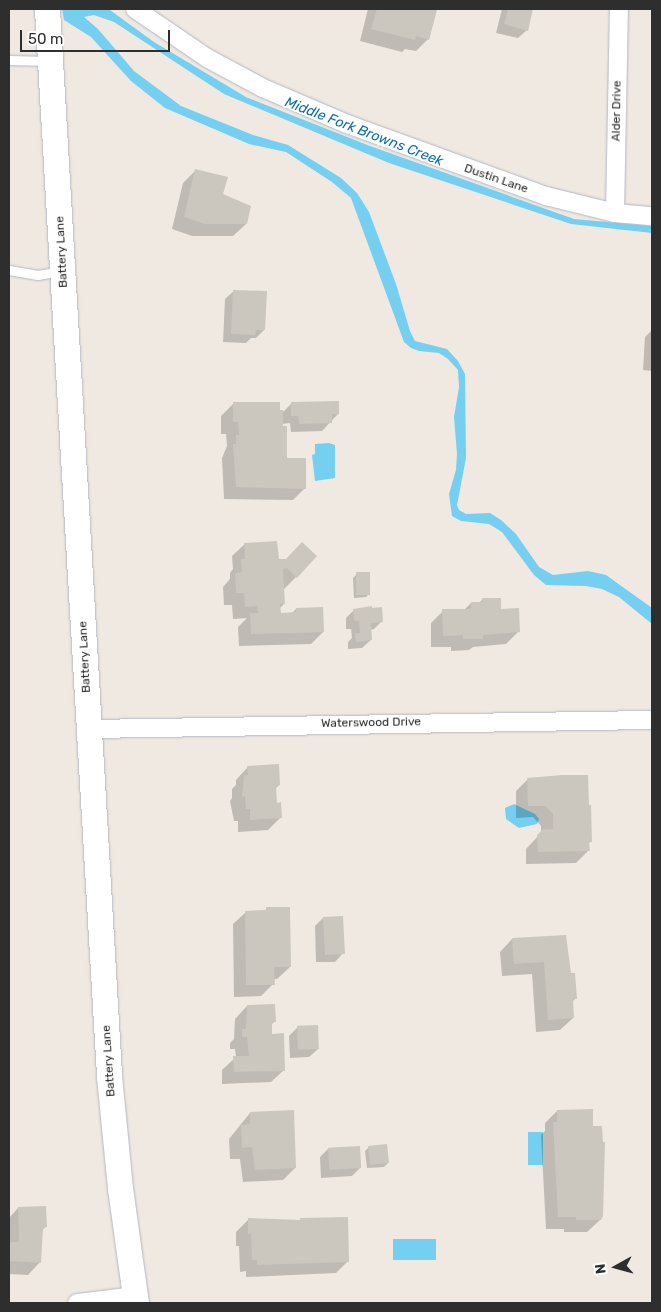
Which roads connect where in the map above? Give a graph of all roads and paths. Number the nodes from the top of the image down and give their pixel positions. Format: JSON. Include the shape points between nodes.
{"nodes":[{"id":1,"x":47,"y":9,"type":"edge"},
{"id":2,"x":135,"y":9,"type":"edge"},
{"id":3,"x":619,"y":9,"type":"edge"},
{"id":4,"x":9,"y":60,"type":"edge"},
{"id":5,"x":52,"y":61,"type":"junction"},
{"id":6,"x":615,"y":213,"type":"junction"},
{"id":7,"x":652,"y":216,"type":"edge"},
{"id":8,"x":9,"y":270,"type":"edge"},
{"id":9,"x":63,"y":270,"type":"junction"},
{"id":10,"x":652,"y":720,"type":"edge"},
{"id":11,"x":89,"y":729,"type":"junction"},
{"id":12,"x":136,"y":1299,"type":"edge"},
{"id":13,"x":77,"y":1303,"type":"edge"}],
"edges":[{"from":1,"to":5,"type":"main road","name":"Battery Lane"},
{"from":2,"to":6,"type":"street","name":"Dustin Lane","via":[[207,58],[263,88],[338,121],[546,196]]},
{"from":3,"to":6,"type":"street","name":"Alder Drive"},
{"from":4,"to":5,"type":"lane"},
{"from":5,"to":9,"type":"main road","name":"Battery Lane"},
{"from":6,"to":7,"type":"street","name":"Dustin Lane"},
{"from":8,"to":9,"type":"lane","via":[[38,274]]},
{"from":9,"to":11,"type":"main road","name":"Battery Lane"},
{"from":10,"to":11,"type":"street","name":"Waterswood Drive"},
{"from":11,"to":12,"type":"main road","name":"Battery Lane","via":[[110,1084],[120,1188]]},
{"from":12,"to":13,"type":"street"}]}
